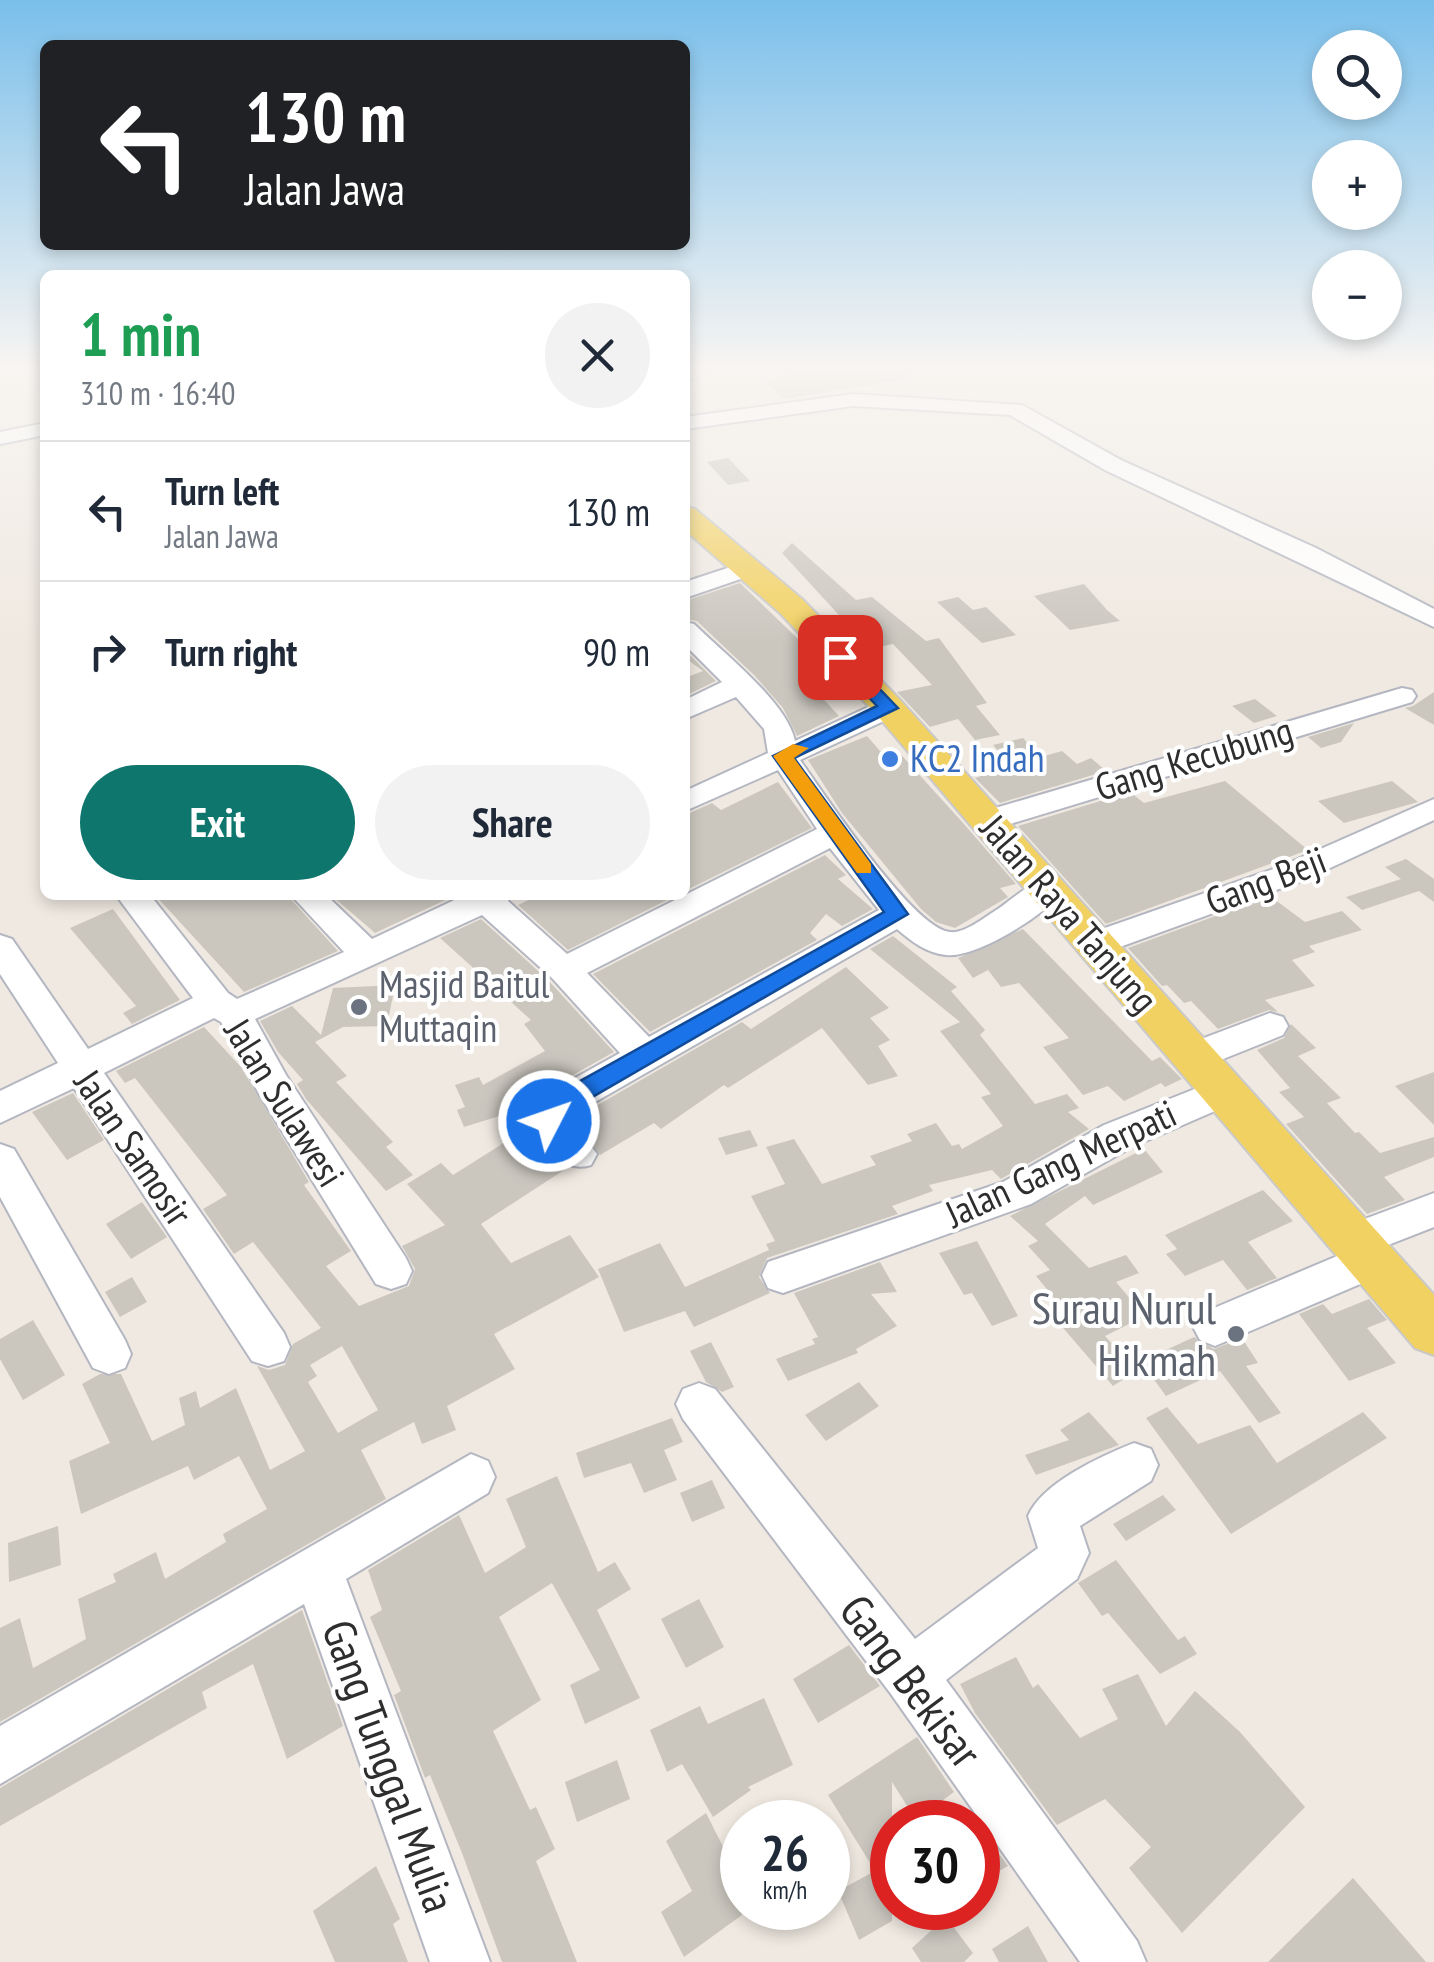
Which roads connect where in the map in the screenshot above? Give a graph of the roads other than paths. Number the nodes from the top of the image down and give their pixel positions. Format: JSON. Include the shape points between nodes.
{"nodes":[{"id":1,"x":1106,"y":461,"type":"edge"},
{"id":2,"x":690,"y":519,"type":"edge"},
{"id":3,"x":748,"y":568,"type":"junction"},
{"id":4,"x":690,"y":588,"type":"edge"},
{"id":5,"x":1434,"y":619,"type":"edge"},
{"id":6,"x":690,"y":640,"type":"edge"},
{"id":7,"x":740,"y":684,"type":"junction"},
{"id":8,"x":1402,"y":696,"type":"dead end"},
{"id":9,"x":888,"y":708,"type":"junction"},
{"id":10,"x":690,"y":709,"type":"edge"},
{"id":11,"x":782,"y":756,"type":"junction"},
{"id":12,"x":690,"y":800,"type":"edge"},
{"id":13,"x":1434,"y":808,"type":"edge"},
{"id":14,"x":986,"y":821,"type":"junction"},
{"id":15,"x":837,"y":832,"type":"junction"},
{"id":16,"x":1046,"y":890,"type":"junction"},
{"id":17,"x":136,"y":900,"type":"edge"},
{"id":18,"x":312,"y":900,"type":"edge"},
{"id":19,"x":482,"y":900,"type":"edge"},
{"id":20,"x":491,"y":900,"type":"edge"},
{"id":21,"x":897,"y":914,"type":"junction"},
{"id":22,"x":1094,"y":944,"type":"junction"},
{"id":23,"x":0,"y":947,"type":"edge"},
{"id":24,"x":367,"y":955,"type":"junction"},
{"id":25,"x":564,"y":970,"type":"junction"},
{"id":26,"x":224,"y":1007,"type":"junction"},
{"id":27,"x":1270,"y":1026,"type":"dead end"},
{"id":28,"x":645,"y":1056,"type":"junction"},
{"id":29,"x":1193,"y":1056,"type":"junction"},
{"id":30,"x":79,"y":1068,"type":"junction"},
{"id":31,"x":1225,"y":1092,"type":"junction"},
{"id":32,"x":0,"y":1108,"type":"edge"},
{"id":33,"x":577,"y":1154,"type":"dead end"},
{"id":34,"x":0,"y":1160,"type":"edge"},
{"id":35,"x":1434,"y":1210,"type":"edge"},
{"id":36,"x":1362,"y":1251,"type":"junction"},
{"id":37,"x":391,"y":1270,"type":"dead end"},
{"id":38,"x":784,"y":1274,"type":"dead end"},
{"id":39,"x":1215,"y":1326,"type":"dead end"},
{"id":40,"x":1434,"y":1332,"type":"edge"},
{"id":41,"x":268,"y":1347,"type":"dead end"},
{"id":42,"x":109,"y":1354,"type":"dead end"},
{"id":43,"x":699,"y":1404,"type":"dead end"},
{"id":44,"x":1134,"y":1465,"type":"dead end"},
{"id":45,"x":471,"y":1478,"type":"dead end"},
{"id":46,"x":317,"y":1569,"type":"junction"},
{"id":47,"x":910,"y":1674,"type":"junction"},
{"id":48,"x":0,"y":1757,"type":"edge"},
{"id":49,"x":460,"y":1962,"type":"edge"},
{"id":50,"x":1116,"y":1962,"type":"edge"}],
"edges":[{"from":1,"to":5,"type":"street","via":[[1307,552]]},
{"from":2,"to":3,"type":"main road","name":"Jalan Raya Tanjung"},
{"from":3,"to":4,"type":"street"},
{"from":3,"to":9,"type":"main road","name":"Jalan Raya Tanjung"},
{"from":6,"to":7,"type":"street"},
{"from":7,"to":10,"type":"street"},
{"from":7,"to":11,"type":"street","via":[[778,729]]},
{"from":8,"to":14,"type":"street","name":"Gang Kecubung"},
{"from":9,"to":11,"type":"street"},
{"from":9,"to":14,"type":"main road","name":"Jalan Raya Tanjung"},
{"from":11,"to":12,"type":"street"},
{"from":11,"to":15,"type":"street"},
{"from":13,"to":22,"type":"street","name":"Gang Beji","via":[[1294,872]]},
{"from":14,"to":16,"type":"main road","name":"Jalan Raya Tanjung"},
{"from":15,"to":21,"type":"street"},
{"from":15,"to":25,"type":"street"},
{"from":16,"to":21,"type":"street","via":[[956,943],[942,944]]},
{"from":16,"to":22,"type":"main road","name":"Jalan Raya Tanjung"},
{"from":17,"to":26,"type":"street","name":"Jalan Sulawesi"},
{"from":18,"to":24,"type":"street"},
{"from":19,"to":24,"type":"street"},
{"from":20,"to":25,"type":"street"},
{"from":21,"to":28,"type":"street"},
{"from":22,"to":29,"type":"main road","name":"Jalan Raya Tanjung"},
{"from":23,"to":30,"type":"street","name":"Jalan Samosir"},
{"from":24,"to":26,"type":"street"},
{"from":25,"to":28,"type":"street"},
{"from":26,"to":30,"type":"street"},
{"from":26,"to":37,"type":"street","name":"Jalan Sulawesi"},
{"from":27,"to":29,"type":"street"},
{"from":28,"to":33,"type":"street","via":[[551,1111],[551,1126]]},
{"from":29,"to":31,"type":"main road","name":"Jalan Raya Tanjung"},
{"from":30,"to":32,"type":"street"},
{"from":30,"to":41,"type":"street","name":"Jalan Samosir"},
{"from":31,"to":36,"type":"main road","name":"Jalan Raya Tanjung"},
{"from":31,"to":38,"type":"street","name":"Jalan Gang Merpati","via":[[1118,1136],[1017,1194]]},
{"from":34,"to":42,"type":"street"},
{"from":35,"to":36,"type":"street"},
{"from":36,"to":39,"type":"street"},
{"from":36,"to":40,"type":"main road","name":"Jalan Raya Tanjung"},
{"from":43,"to":47,"type":"street","name":"Gang Bekisar"},
{"from":44,"to":47,"type":"street","via":[[1052,1516],[1064,1554],[1059,1562]]},
{"from":45,"to":46,"type":"street"},
{"from":46,"to":48,"type":"street"},
{"from":46,"to":49,"type":"street","name":"Gang Tunggal Mulia"},
{"from":47,"to":50,"type":"street","name":"Gang Bekisar"}]}
